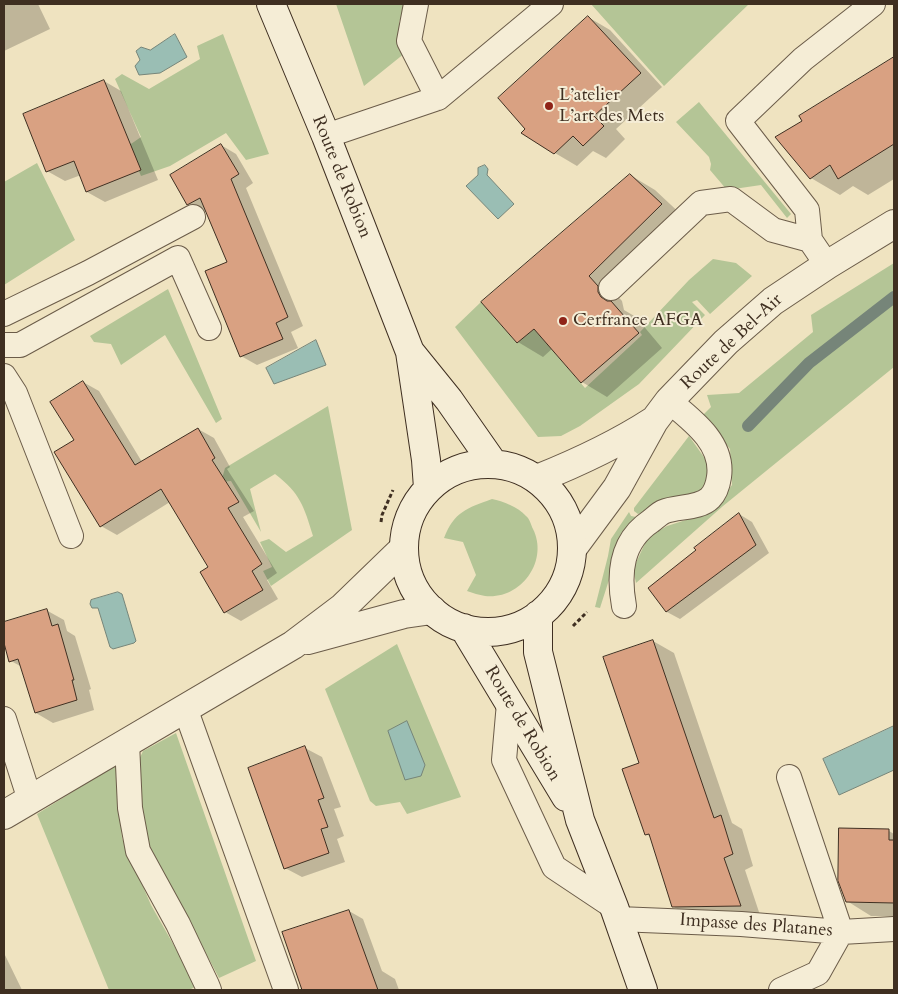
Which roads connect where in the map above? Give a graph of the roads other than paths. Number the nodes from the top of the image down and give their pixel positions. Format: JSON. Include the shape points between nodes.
{"nodes":[{"id":1,"x":271,"y":4,"type":"edge"},
{"id":2,"x":416,"y":4,"type":"edge"},
{"id":3,"x":550,"y":4,"type":"edge"},
{"id":4,"x":873,"y":4,"type":"edge"},
{"id":5,"x":438,"y":98,"type":"junction"},
{"id":6,"x":326,"y":136,"type":"junction"},
{"id":7,"x":193,"y":217,"type":"dead end"},
{"id":8,"x":894,"y":224,"type":"edge"},
{"id":9,"x":810,"y":240,"type":"junction"},
{"id":10,"x":827,"y":265,"type":"junction"},
{"id":11,"x":611,"y":288,"type":"dead end"},
{"id":12,"x":4,"y":314,"type":"edge"},
{"id":13,"x":209,"y":328,"type":"dead end"},
{"id":14,"x":4,"y":345,"type":"edge"},
{"id":15,"x":410,"y":352,"type":"junction"},
{"id":16,"x":4,"y":376,"type":"edge"},
{"id":17,"x":662,"y":411,"type":"junction"},
{"id":18,"x":494,"y":464,"type":"junction"},
{"id":19,"x":537,"y":479,"type":"junction"},
{"id":20,"x":428,"y":488,"type":"junction"},
{"id":21,"x":72,"y":536,"type":"dead end"},
{"id":22,"x":404,"y":549,"type":"junction"},
{"id":23,"x":572,"y":549,"type":"junction"},
{"id":24,"x":624,"y":606,"type":"dead end"},
{"id":25,"x":432,"y":610,"type":"junction"},
{"id":26,"x":538,"y":614,"type":"junction"},
{"id":27,"x":464,"y":628,"type":"junction"},
{"id":28,"x":292,"y":645,"type":"junction"},
{"id":29,"x":509,"y":702,"type":"junction"},
{"id":30,"x":185,"y":708,"type":"junction"},
{"id":31,"x":4,"y":719,"type":"edge"},
{"id":32,"x":127,"y":743,"type":"junction"},
{"id":33,"x":789,"y":777,"type":"dead end"},
{"id":34,"x":11,"y":808,"type":"edge"},
{"id":35,"x":580,"y":820,"type":"junction"},
{"id":36,"x":616,"y":913,"type":"junction"},
{"id":37,"x":894,"y":929,"type":"edge"},
{"id":38,"x":841,"y":932,"type":"junction"},
{"id":39,"x":209,"y":990,"type":"edge"},
{"id":40,"x":286,"y":990,"type":"edge"},
{"id":41,"x":643,"y":990,"type":"edge"},
{"id":42,"x":781,"y":990,"type":"edge"}],
"edges":[{"from":1,"to":6,"type":"main road","name":"Route de Robion"},
{"from":2,"to":5,"type":"lane","via":[[409,41]]},
{"from":3,"to":5,"type":"lane"},
{"from":4,"to":9,"type":"lane","via":[[808,55],[738,122],[807,210]]},
{"from":5,"to":6,"type":"lane"},
{"from":6,"to":15,"type":"main road","name":"Route de Robion"},
{"from":7,"to":12,"type":"lane"},
{"from":8,"to":10,"type":"main road","name":"Route de Bel-Air"},
{"from":9,"to":10,"type":"lane"},
{"from":9,"to":11,"type":"lane","via":[[773,230],[731,199],[701,203]]},
{"from":10,"to":17,"type":"main road","name":"Route de Bel-Air","via":[[773,301],[726,342]]},
{"from":13,"to":14,"type":"lane","via":[[178,258],[20,345]]},
{"from":15,"to":18,"type":"main road","name":"Route de Robion"},
{"from":15,"to":20,"type":"main road","name":"Route de Robion"},
{"from":16,"to":21,"type":"lane","via":[[15,394]]},
{"from":17,"to":19,"type":"main road","name":"Route de Bel-Air","via":[[623,440]]},
{"from":17,"to":23,"type":"main road","name":"Route de Bel-Air","via":[[617,488]]},
{"from":17,"to":24,"type":"lane","via":[[704,431],[721,468],[718,486],[710,498],[690,507],[664,512],[639,529],[626,549],[620,585]]},
{"from":18,"to":19,"type":"main road","via":[[509,466]]},
{"from":18,"to":20,"type":"main road","via":[[470,465],[447,474]]},
{"from":19,"to":23,"type":"main road","via":[[556,498],[568,522]]},
{"from":20,"to":22,"type":"main road","via":[[406,527]]},
{"from":22,"to":25,"type":"main road","via":[[407,572],[417,593]]},
{"from":22,"to":28,"type":"main road","via":[[342,608]]},
{"from":23,"to":26,"type":"main road","via":[[570,568],[562,586],[553,601]]},
{"from":25,"to":27,"type":"main road"},
{"from":25,"to":28,"type":"main road","via":[[395,616]]},
{"from":26,"to":27,"type":"main road","via":[[516,627],[490,632]]},
{"from":26,"to":35,"type":"main road","name":"Route de Robion","via":[[538,652]]},
{"from":27,"to":29,"type":"main road","name":"Route de Robion"},
{"from":28,"to":30,"type":"main road"},
{"from":29,"to":35,"type":"main road","name":"Route de Robion"},
{"from":29,"to":36,"type":"lane","via":[[504,760],[554,867]]},
{"from":30,"to":32,"type":"main road"},
{"from":30,"to":40,"type":"lane"},
{"from":31,"to":34,"type":"lane"},
{"from":32,"to":34,"type":"main road"},
{"from":32,"to":39,"type":"lane","via":[[130,808],[138,851]]},
{"from":33,"to":38,"type":"lane"},
{"from":35,"to":36,"type":"main road","name":"Route de Robion"},
{"from":36,"to":38,"type":"lane","name":"Impasse des Platanes"},
{"from":36,"to":41,"type":"main road","name":"Route de Robion"},
{"from":37,"to":38,"type":"lane","name":"Impasse des Platanes"},
{"from":38,"to":42,"type":"lane","via":[[818,973]]}]}
